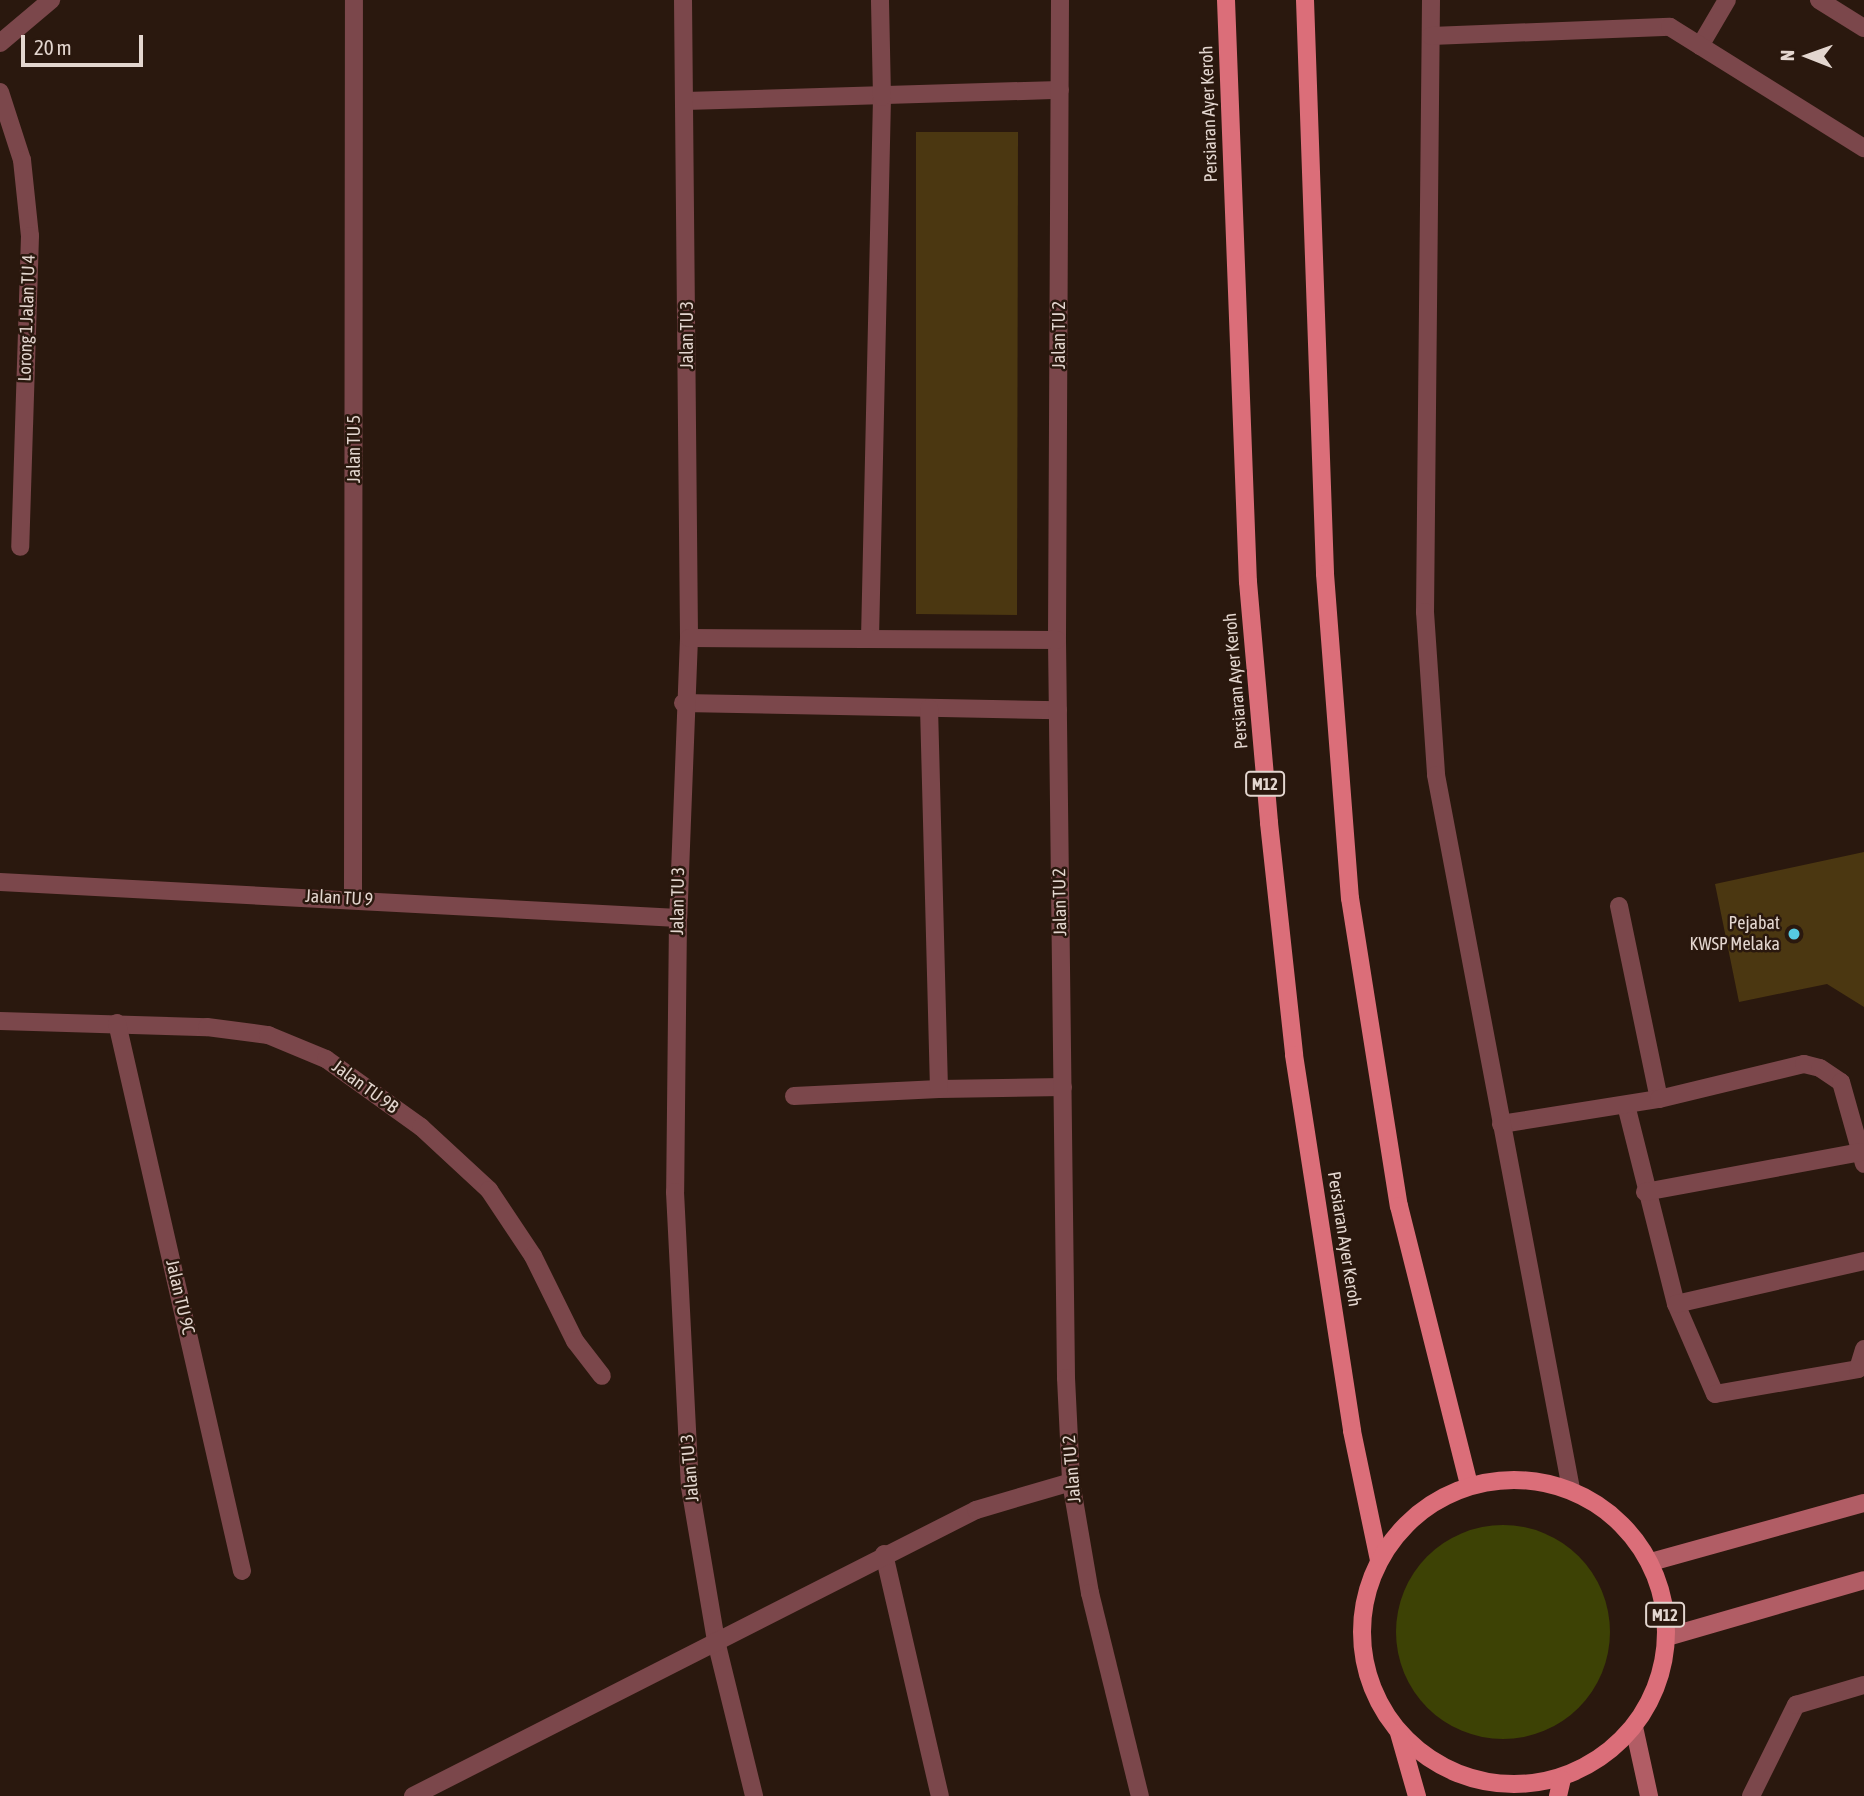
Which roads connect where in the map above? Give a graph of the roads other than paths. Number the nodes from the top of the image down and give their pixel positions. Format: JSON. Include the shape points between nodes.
{"nodes":[{"id":1,"x":51,"y":0,"type":"edge"},
{"id":2,"x":354,"y":0,"type":"edge"},
{"id":3,"x":683,"y":0,"type":"edge"},
{"id":4,"x":880,"y":0,"type":"edge"},
{"id":5,"x":1060,"y":0,"type":"edge"},
{"id":6,"x":1226,"y":0,"type":"edge"},
{"id":7,"x":1305,"y":0,"type":"edge"},
{"id":8,"x":1431,"y":0,"type":"edge"},
{"id":9,"x":1727,"y":0,"type":"edge"},
{"id":10,"x":1819,"y":0,"type":"edge"},
{"id":11,"x":1864,"y":28,"type":"edge"},
{"id":12,"x":1431,"y":36,"type":"junction"},
{"id":13,"x":0,"y":43,"type":"edge"},
{"id":14,"x":1700,"y":46,"type":"junction"},
{"id":15,"x":1060,"y":90,"type":"junction"},
{"id":16,"x":0,"y":92,"type":"edge"},
{"id":17,"x":882,"y":97,"type":"junction"},
{"id":18,"x":685,"y":101,"type":"junction"},
{"id":19,"x":1864,"y":148,"type":"edge"},
{"id":20,"x":20,"y":547,"type":"dead end"},
{"id":21,"x":689,"y":638,"type":"junction"},
{"id":22,"x":870,"y":639,"type":"junction"},
{"id":23,"x":1058,"y":640,"type":"junction"},
{"id":24,"x":683,"y":704,"type":"junction"},
{"id":25,"x":929,"y":708,"type":"junction"},
{"id":26,"x":1058,"y":710,"type":"junction"},
{"id":27,"x":0,"y":882,"type":"edge"},
{"id":28,"x":353,"y":899,"type":"junction"},
{"id":29,"x":1619,"y":906,"type":"dead end"},
{"id":30,"x":678,"y":918,"type":"junction"},
{"id":31,"x":0,"y":1021,"type":"edge"},
{"id":32,"x":117,"y":1023,"type":"junction"},
{"id":33,"x":1062,"y":1087,"type":"junction"},
{"id":34,"x":939,"y":1089,"type":"junction"},
{"id":35,"x":794,"y":1096,"type":"dead end"},
{"id":36,"x":1659,"y":1099,"type":"junction"},
{"id":37,"x":1626,"y":1105,"type":"junction"},
{"id":38,"x":1501,"y":1124,"type":"junction"},
{"id":39,"x":1862,"y":1158,"type":"edge"},
{"id":40,"x":1645,"y":1192,"type":"junction"},
{"id":41,"x":1864,"y":1261,"type":"edge"},
{"id":42,"x":1675,"y":1304,"type":"junction"},
{"id":43,"x":1864,"y":1349,"type":"edge"},
{"id":44,"x":603,"y":1376,"type":"dead end"},
{"id":45,"x":1071,"y":1482,"type":"junction"},
{"id":46,"x":1469,"y":1485,"type":"junction"},
{"id":47,"x":1571,"y":1489,"type":"junction"},
{"id":48,"x":1864,"y":1503,"type":"edge"},
{"id":49,"x":884,"y":1554,"type":"junction"},
{"id":50,"x":1379,"y":1560,"type":"junction"},
{"id":51,"x":1651,"y":1562,"type":"junction"},
{"id":52,"x":242,"y":1571,"type":"dead end"},
{"id":53,"x":1864,"y":1580,"type":"edge"},
{"id":54,"x":1667,"y":1637,"type":"junction"},
{"id":55,"x":716,"y":1640,"type":"junction"},
{"id":56,"x":1864,"y":1685,"type":"edge"},
{"id":57,"x":1634,"y":1727,"type":"junction"},
{"id":58,"x":1399,"y":1734,"type":"junction"},
{"id":59,"x":1560,"y":1787,"type":"edge"},
{"id":60,"x":413,"y":1796,"type":"edge"},
{"id":61,"x":754,"y":1796,"type":"edge"},
{"id":62,"x":940,"y":1796,"type":"edge"},
{"id":63,"x":1140,"y":1796,"type":"edge"},
{"id":64,"x":1417,"y":1796,"type":"edge"},
{"id":65,"x":1648,"y":1796,"type":"edge"},
{"id":66,"x":1752,"y":1796,"type":"edge"}],
"edges":[{"from":1,"to":13,"type":"street"},
{"from":2,"to":28,"type":"street","name":"Jalan TU 5"},
{"from":3,"to":18,"type":"street","name":"Jalan TU 3"},
{"from":4,"to":17,"type":"street"},
{"from":5,"to":15,"type":"street","name":"Jalan TU 2"},
{"from":6,"to":50,"type":"main road","name":"Persiaran Ayer Keroh","number":"M12","via":[[1248,582],[1269,823],[1294,1055],[1352,1431]]},
{"from":7,"to":46,"type":"main road","via":[[1325,574],[1350,898],[1399,1206]]},
{"from":8,"to":12,"type":"street"},
{"from":9,"to":14,"type":"street"},
{"from":10,"to":11,"type":"street"},
{"from":12,"to":14,"type":"street","via":[[1670,27]]},
{"from":12,"to":38,"type":"street","via":[[1427,639],[1436,775]]},
{"from":14,"to":19,"type":"street"},
{"from":15,"to":17,"type":"street"},
{"from":15,"to":23,"type":"street","name":"Jalan TU 2"},
{"from":16,"to":20,"type":"street","name":"Lorong 1 Jalan TU 4","via":[[22,160],[30,236]]},
{"from":17,"to":18,"type":"street"},
{"from":17,"to":22,"type":"street"},
{"from":18,"to":21,"type":"street","name":"Jalan TU 3"},
{"from":21,"to":22,"type":"street"},
{"from":21,"to":24,"type":"street","name":"Jalan TU 3"},
{"from":22,"to":23,"type":"street"},
{"from":23,"to":26,"type":"street","name":"Jalan TU 2"},
{"from":24,"to":25,"type":"street"},
{"from":24,"to":30,"type":"street","name":"Jalan TU 3"},
{"from":25,"to":26,"type":"street"},
{"from":25,"to":34,"type":"street"},
{"from":26,"to":33,"type":"street","name":"Jalan TU 2"},
{"from":27,"to":28,"type":"street","name":"Jalan TU 9"},
{"from":28,"to":30,"type":"street","name":"Jalan TU 9"},
{"from":29,"to":36,"type":"street"},
{"from":30,"to":55,"type":"street","name":"Jalan TU 3","via":[[676,1192],[684,1395],[690,1487]]},
{"from":31,"to":32,"type":"street","name":"Jalan TU 9B"},
{"from":32,"to":44,"type":"street","name":"Jalan TU 9B","via":[[268,1035],[326,1059],[421,1127],[489,1190],[534,1256],[575,1341]]},
{"from":32,"to":52,"type":"street","name":"Jalan TU 9C"},
{"from":33,"to":34,"type":"street"},
{"from":33,"to":45,"type":"street","name":"Jalan TU 2"},
{"from":34,"to":35,"type":"street"},
{"from":36,"to":37,"type":"street"},
{"from":36,"to":39,"type":"street","via":[[1804,1064],[1812,1066],[1840,1082]]},
{"from":37,"to":38,"type":"street"},
{"from":37,"to":40,"type":"street"},
{"from":38,"to":47,"type":"street"},
{"from":39,"to":40,"type":"street"},
{"from":40,"to":42,"type":"street"},
{"from":41,"to":42,"type":"street"},
{"from":42,"to":43,"type":"street","via":[[1715,1394],[1858,1369]]},
{"from":45,"to":49,"type":"street","via":[[976,1510]]},
{"from":45,"to":63,"type":"street","name":"Jalan TU 2","via":[[1090,1592]]},
{"from":46,"to":47,"type":"main road","number":"M12","via":[[1521,1478]]},
{"from":46,"to":50,"type":"main road","number":"M12","via":[[1433,1502],[1402,1527]]},
{"from":47,"to":51,"type":"main road","number":"M12","via":[[1612,1515]]},
{"from":48,"to":51,"type":"main road"},
{"from":49,"to":55,"type":"street"},
{"from":49,"to":62,"type":"street"},
{"from":50,"to":58,"type":"main road","number":"M12","via":[[1364,1604],[1362,1650],[1374,1695]]},
{"from":51,"to":54,"type":"main road","number":"M12","via":[[1664,1598]]},
{"from":53,"to":54,"type":"main road"},
{"from":54,"to":57,"type":"main road","number":"M12","via":[[1658,1685]]},
{"from":55,"to":60,"type":"street"},
{"from":55,"to":61,"type":"street","name":"Jalan TU 3"},
{"from":56,"to":66,"type":"street","via":[[1797,1705]]},
{"from":57,"to":59,"type":"main road","number":"M12","via":[[1601,1759]]},
{"from":57,"to":65,"type":"main road"},
{"from":58,"to":59,"type":"main road","number":"M12","via":[[1433,1763],[1474,1780]]},
{"from":58,"to":64,"type":"main road","number":"M12"}]}
